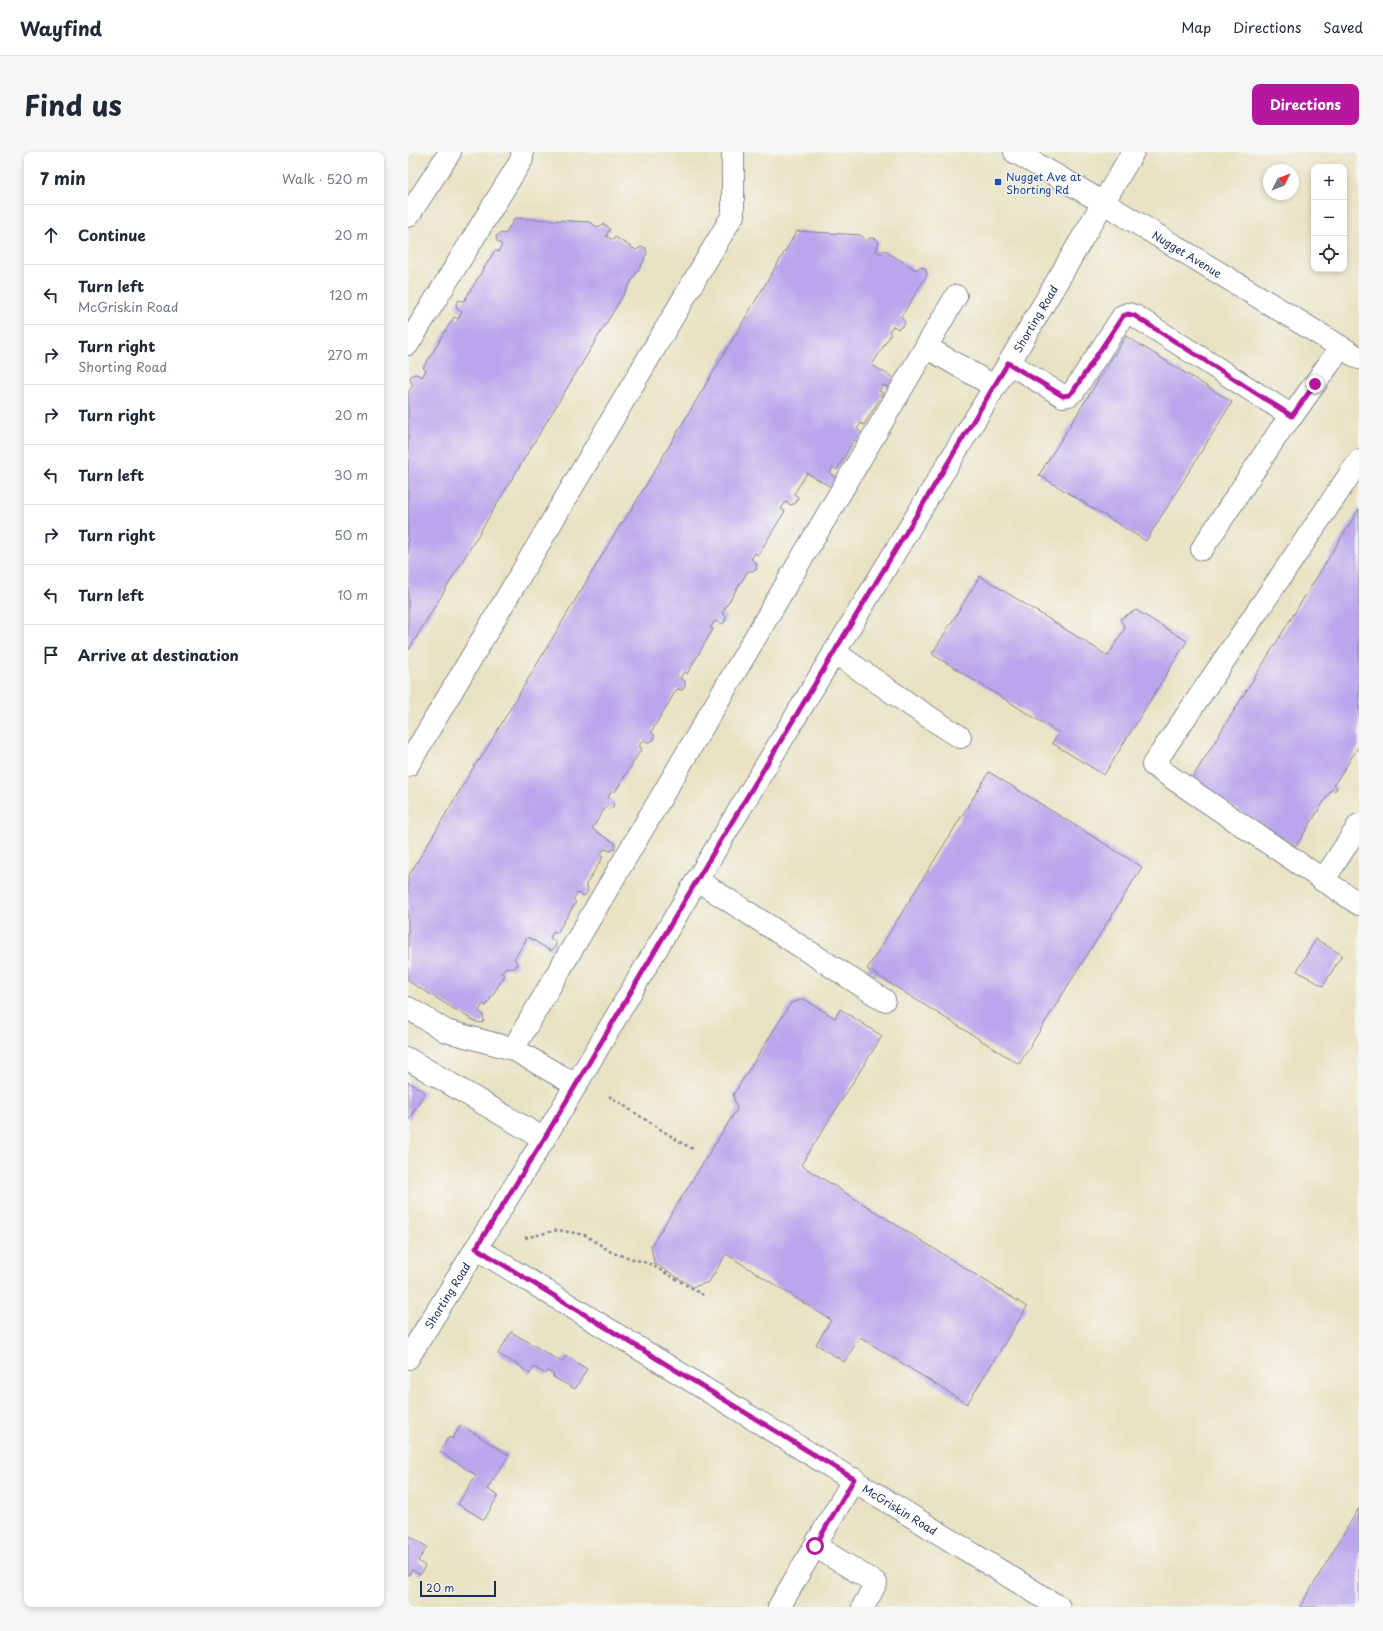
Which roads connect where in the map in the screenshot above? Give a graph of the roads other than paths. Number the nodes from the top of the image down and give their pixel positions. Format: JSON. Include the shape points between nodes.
{"nodes":[{"id":1,"x":450,"y":152,"type":"edge"},
{"id":2,"x":522,"y":152,"type":"edge"},
{"id":3,"x":733,"y":152,"type":"edge"},
{"id":4,"x":1015,"y":152,"type":"edge"},
{"id":5,"x":1133,"y":152,"type":"edge"},
{"id":6,"x":1042,"y":159,"type":"edge"},
{"id":7,"x":1104,"y":203,"type":"junction"},
{"id":8,"x":408,"y":216,"type":"edge"},
{"id":9,"x":956,"y":296,"type":"dead end"},
{"id":10,"x":408,"y":344,"type":"edge"},
{"id":11,"x":926,"y":347,"type":"junction"},
{"id":12,"x":1341,"y":347,"type":"junction"},
{"id":13,"x":1359,"y":358,"type":"edge"},
{"id":14,"x":1008,"y":363,"type":"junction"},
{"id":15,"x":994,"y":386,"type":"junction"},
{"id":16,"x":1292,"y":416,"type":"junction"},
{"id":17,"x":1359,"y":461,"type":"edge"},
{"id":18,"x":1202,"y":549,"type":"dead end"},
{"id":19,"x":834,"y":652,"type":"junction"},
{"id":20,"x":960,"y":737,"type":"dead end"},
{"id":21,"x":408,"y":765,"type":"edge"},
{"id":22,"x":1359,"y":824,"type":"edge"},
{"id":23,"x":697,"y":880,"type":"junction"},
{"id":24,"x":1323,"y":881,"type":"junction"},
{"id":25,"x":1359,"y":904,"type":"edge"},
{"id":26,"x":884,"y":1000,"type":"dead end"},
{"id":27,"x":408,"y":1008,"type":"edge"},
{"id":28,"x":513,"y":1049,"type":"junction"},
{"id":29,"x":408,"y":1059,"type":"edge"},
{"id":30,"x":576,"y":1085,"type":"junction"},
{"id":31,"x":544,"y":1139,"type":"junction"},
{"id":32,"x":476,"y":1248,"type":"junction"},
{"id":33,"x":408,"y":1358,"type":"edge"},
{"id":34,"x":854,"y":1479,"type":"junction"},
{"id":35,"x":815,"y":1546,"type":"junction"},
{"id":36,"x":779,"y":1607,"type":"edge"},
{"id":37,"x":863,"y":1607,"type":"edge"},
{"id":38,"x":1059,"y":1607,"type":"edge"}],
"edges":[{"from":1,"to":8,"type":"street"},
{"from":2,"to":10,"type":"street","via":[[522,158]]},
{"from":3,"to":21,"type":"street","via":[[733,214]]},
{"from":4,"to":6,"type":"street","name":"Nugget Avenue"},
{"from":5,"to":7,"type":"street","name":"Shorting Road"},
{"from":6,"to":7,"type":"street","name":"Nugget Avenue"},
{"from":7,"to":12,"type":"street","name":"Nugget Avenue"},
{"from":7,"to":14,"type":"street","name":"Shorting Road"},
{"from":9,"to":11,"type":"street"},
{"from":11,"to":15,"type":"street"},
{"from":11,"to":28,"type":"street"},
{"from":12,"to":13,"type":"street","name":"Nugget Avenue"},
{"from":12,"to":16,"type":"street"},
{"from":14,"to":15,"type":"street","name":"Shorting Road"},
{"from":14,"to":16,"type":"street","via":[[1063,396],[1069,395],[1123,316],[1128,314]]},
{"from":15,"to":19,"type":"street","name":"Shorting Road"},
{"from":16,"to":18,"type":"street","via":[[1281,428]]},
{"from":17,"to":24,"type":"street","via":[[1153,765]]},
{"from":19,"to":20,"type":"street"},
{"from":19,"to":23,"type":"street","name":"Shorting Road"},
{"from":22,"to":24,"type":"street"},
{"from":23,"to":26,"type":"street"},
{"from":23,"to":30,"type":"street","name":"Shorting Road"},
{"from":24,"to":25,"type":"street"},
{"from":27,"to":28,"type":"street","via":[[446,1031]]},
{"from":28,"to":30,"type":"street"},
{"from":29,"to":31,"type":"street"},
{"from":30,"to":31,"type":"street","name":"Shorting Road"},
{"from":31,"to":32,"type":"street","name":"Shorting Road"},
{"from":32,"to":33,"type":"street","name":"Shorting Road"},
{"from":32,"to":34,"type":"street","name":"McGriskin Road"},
{"from":34,"to":35,"type":"street"},
{"from":34,"to":38,"type":"street","name":"McGriskin Road"},
{"from":35,"to":36,"type":"street"},
{"from":35,"to":37,"type":"street","via":[[876,1583]]}]}
